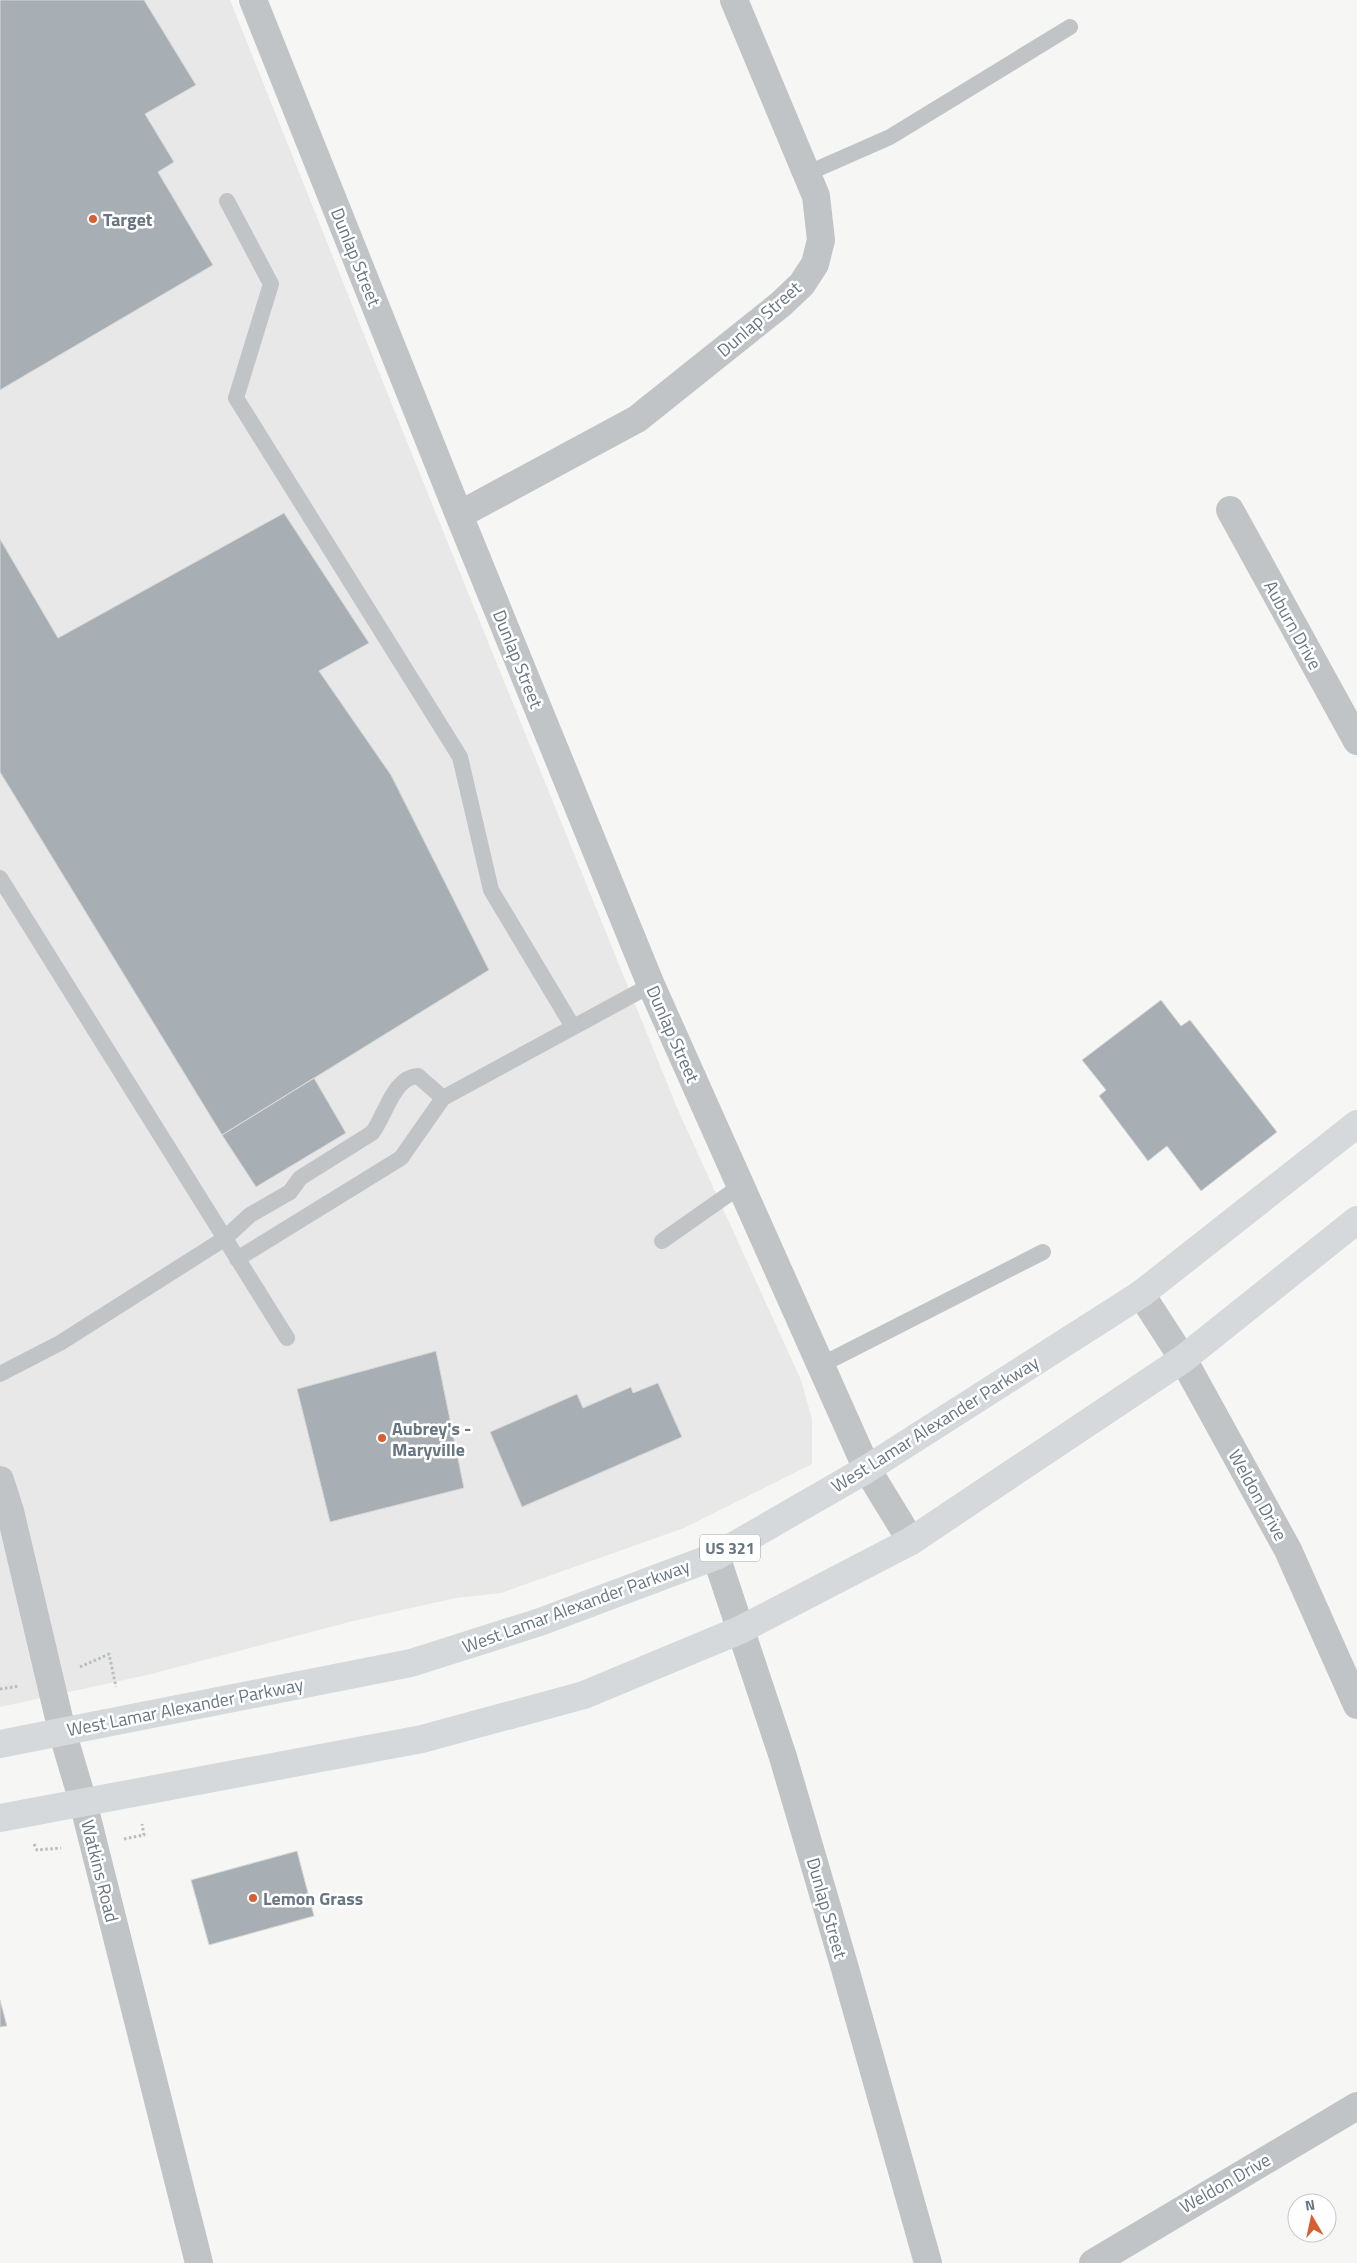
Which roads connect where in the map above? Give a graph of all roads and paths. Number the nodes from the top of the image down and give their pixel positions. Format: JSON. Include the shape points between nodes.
{"nodes":[{"id":1,"x":253,"y":0,"type":"edge"},
{"id":2,"x":734,"y":0,"type":"edge"},
{"id":3,"x":1070,"y":26,"type":"dead end"},
{"id":4,"x":806,"y":174,"type":"junction"},
{"id":5,"x":227,"y":201,"type":"dead end"},
{"id":6,"x":1230,"y":510,"type":"dead end"},
{"id":7,"x":459,"y":515,"type":"junction"},
{"id":8,"x":1357,"y":741,"type":"edge"},
{"id":9,"x":0,"y":878,"type":"edge"},
{"id":10,"x":651,"y":985,"type":"junction"},
{"id":11,"x":572,"y":1027,"type":"junction"},
{"id":12,"x":443,"y":1098,"type":"junction"},
{"id":13,"x":1357,"y":1124,"type":"edge"},
{"id":14,"x":742,"y":1185,"type":"junction"},
{"id":15,"x":1357,"y":1220,"type":"edge"},
{"id":16,"x":224,"y":1238,"type":"junction"},
{"id":17,"x":662,"y":1241,"type":"dead end"},
{"id":18,"x":1043,"y":1252,"type":"dead end"},
{"id":19,"x":237,"y":1259,"type":"junction"},
{"id":20,"x":1141,"y":1294,"type":"junction"},
{"id":21,"x":287,"y":1338,"type":"dead end"},
{"id":22,"x":1183,"y":1359,"type":"junction"},
{"id":23,"x":821,"y":1366,"type":"junction"},
{"id":24,"x":0,"y":1374,"type":"edge"},
{"id":25,"x":867,"y":1469,"type":"junction"},
{"id":26,"x":0,"y":1480,"type":"edge"},
{"id":27,"x":911,"y":1541,"type":"junction"},
{"id":28,"x":716,"y":1556,"type":"junction"},
{"id":29,"x":740,"y":1630,"type":"junction"},
{"id":30,"x":1357,"y":1705,"type":"edge"},
{"id":31,"x":62,"y":1731,"type":"junction"},
{"id":32,"x":0,"y":1744,"type":"edge"},
{"id":33,"x":83,"y":1802,"type":"junction"},
{"id":34,"x":0,"y":1818,"type":"edge"},
{"id":35,"x":1357,"y":2106,"type":"edge"},
{"id":36,"x":199,"y":2263,"type":"edge"},
{"id":37,"x":928,"y":2263,"type":"edge"},
{"id":38,"x":1093,"y":2263,"type":"edge"}],
"edges":[{"from":1,"to":7,"type":"street","name":"Dunlap Street"},
{"from":2,"to":4,"type":"street","name":"Dunlap Street"},
{"from":3,"to":4,"type":"lane","via":[[890,137]]},
{"from":4,"to":7,"type":"street","name":"Dunlap Street","via":[[816,196],[821,240],[815,264],[802,284],[782,304],[638,419]]},
{"from":5,"to":11,"type":"lane","via":[[271,284],[236,398],[460,757],[491,890]]},
{"from":6,"to":8,"type":"street","name":"Auburn Drive"},
{"from":7,"to":10,"type":"street","name":"Dunlap Street"},
{"from":9,"to":16,"type":"lane"},
{"from":10,"to":11,"type":"lane"},
{"from":10,"to":14,"type":"street","name":"Dunlap Street"},
{"from":11,"to":12,"type":"lane"},
{"from":12,"to":16,"type":"lane","via":[[418,1076],[408,1076],[399,1084],[372,1133],[300,1178],[290,1192],[250,1214]]},
{"from":12,"to":19,"type":"lane","via":[[401,1158]]},
{"from":13,"to":20,"type":"highway","name":"West Lamar Alexander Parkway","number":"US 321"},
{"from":14,"to":17,"type":"lane"},
{"from":14,"to":23,"type":"street","name":"Dunlap Street"},
{"from":15,"to":22,"type":"highway"},
{"from":16,"to":19,"type":"lane"},
{"from":16,"to":24,"type":"lane","via":[[60,1343]]},
{"from":18,"to":23,"type":"lane"},
{"from":19,"to":21,"type":"lane"},
{"from":20,"to":22,"type":"street","name":"Weldon Drive"},
{"from":20,"to":25,"type":"highway","name":"West Lamar Alexander Parkway","number":"US 321"},
{"from":22,"to":27,"type":"highway"},
{"from":22,"to":30,"type":"street","name":"Weldon Drive","via":[[1288,1550]]},
{"from":23,"to":25,"type":"street","name":"Dunlap Street"},
{"from":25,"to":27,"type":"street","name":"Dunlap Street"},
{"from":25,"to":28,"type":"highway","name":"West Lamar Alexander Parkway","number":"US 321"},
{"from":26,"to":31,"type":"street","name":"Watkins Road"},
{"from":27,"to":29,"type":"highway"},
{"from":28,"to":29,"type":"street","name":"Dunlap Street"},
{"from":28,"to":31,"type":"highway","name":"West Lamar Alexander Parkway","number":"US 321","via":[[540,1622],[411,1663]]},
{"from":29,"to":33,"type":"highway","via":[[584,1695],[422,1739]]},
{"from":29,"to":37,"type":"street","name":"Dunlap Street","via":[[788,1776]]},
{"from":31,"to":32,"type":"highway","name":"West Lamar Alexander Parkway","number":"US 321"},
{"from":31,"to":33,"type":"street","name":"Watkins Road"},
{"from":33,"to":34,"type":"highway"},
{"from":33,"to":36,"type":"street","name":"Watkins Road"},
{"from":35,"to":38,"type":"street","name":"Weldon Drive"}]}
